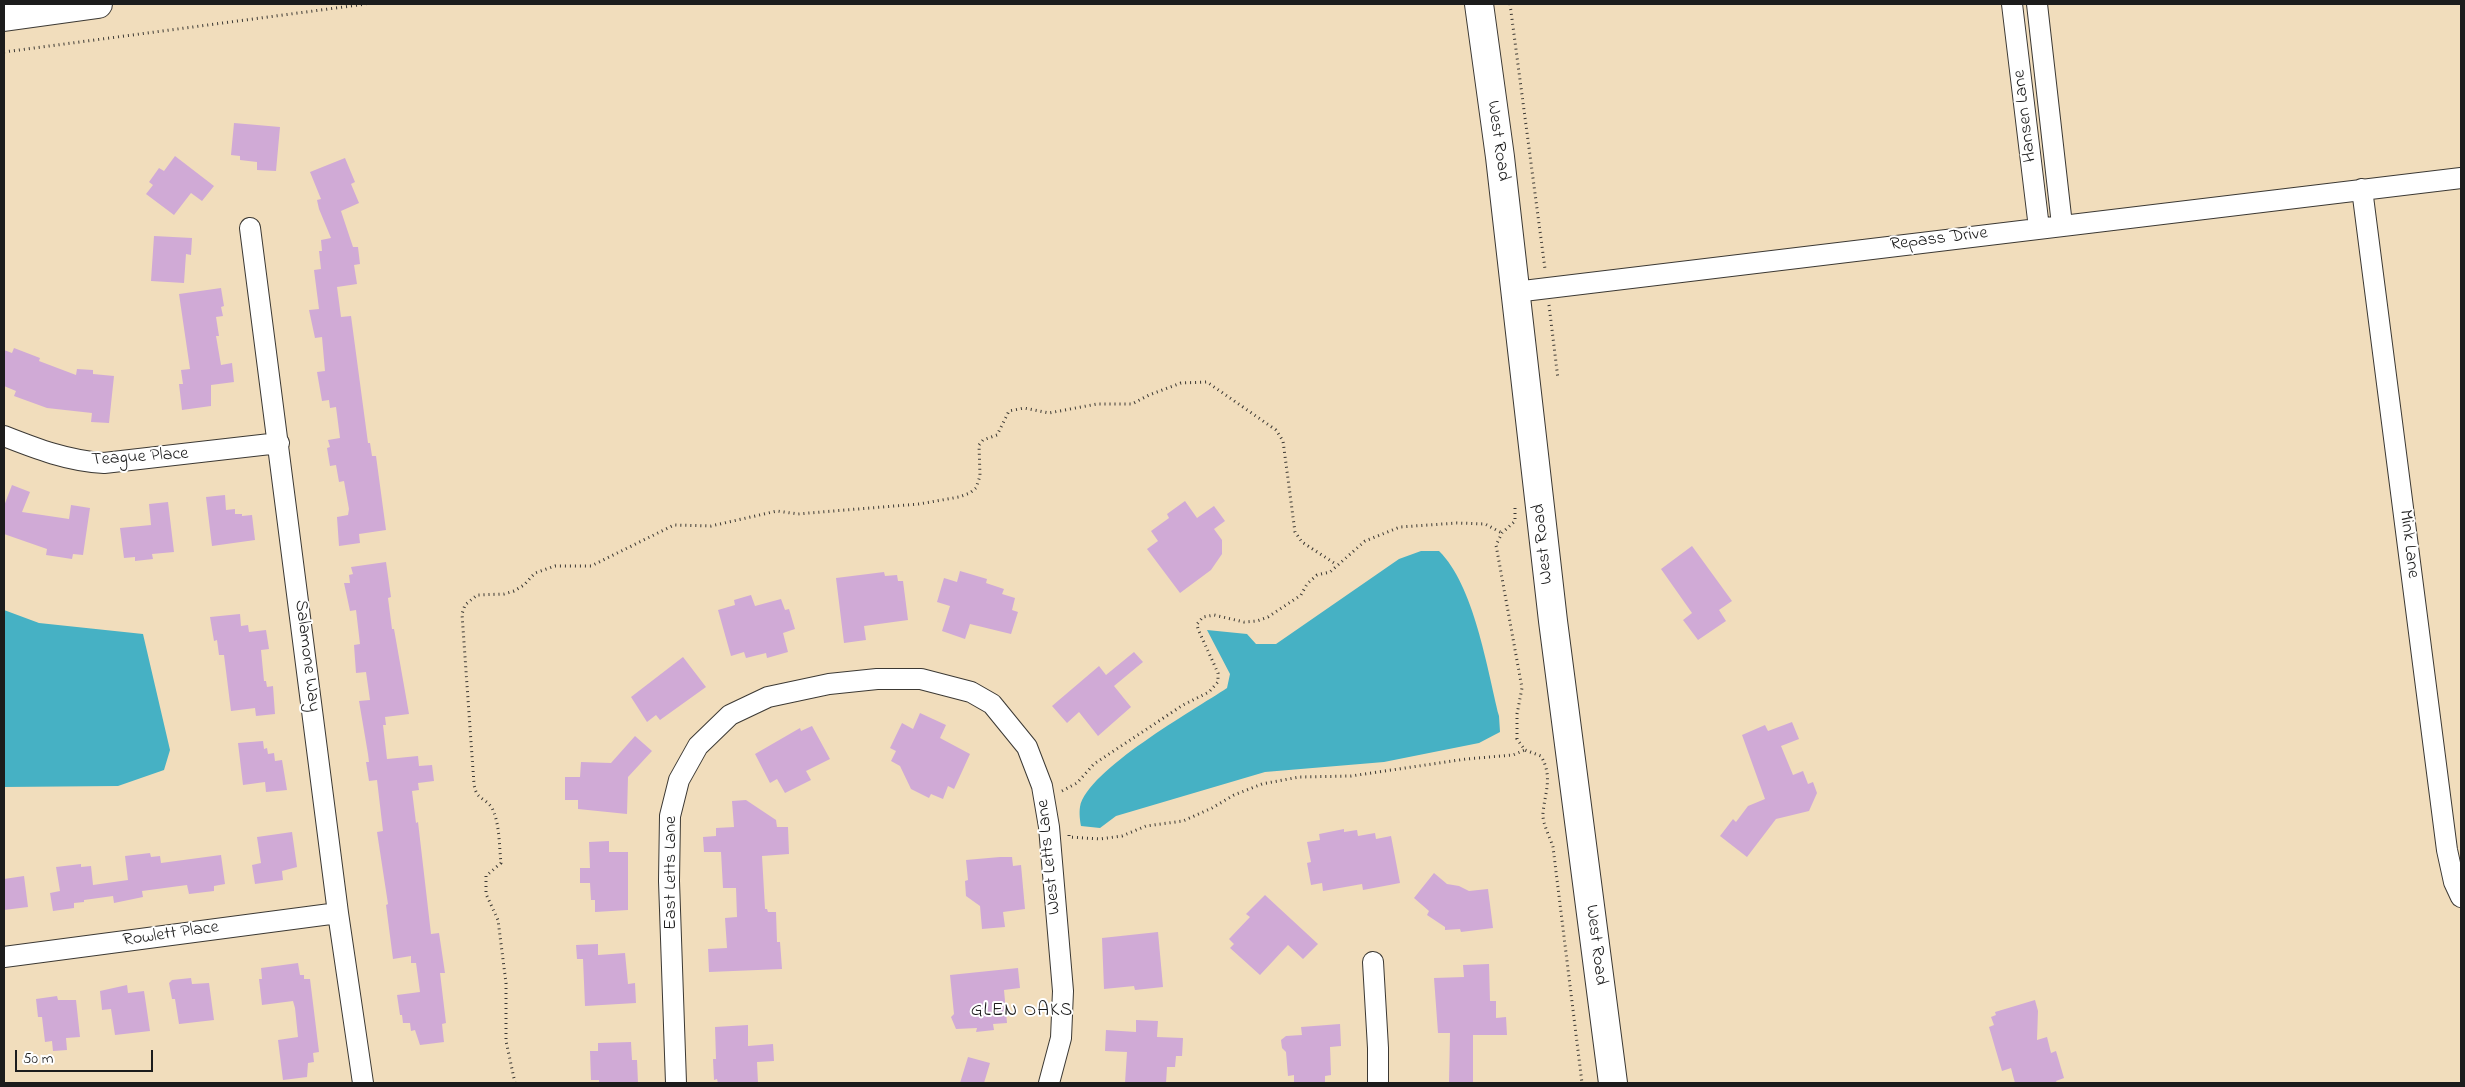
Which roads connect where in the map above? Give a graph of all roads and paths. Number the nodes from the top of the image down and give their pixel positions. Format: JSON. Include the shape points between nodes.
{"nodes":[{"id":1,"x":98,"y":4,"type":"edge"},
{"id":2,"x":366,"y":4,"type":"edge"},
{"id":3,"x":1478,"y":4,"type":"edge"},
{"id":4,"x":1510,"y":4,"type":"edge"},
{"id":5,"x":2012,"y":4,"type":"edge"},
{"id":6,"x":2037,"y":4,"type":"edge"},
{"id":7,"x":4,"y":17,"type":"edge"},
{"id":8,"x":4,"y":52,"type":"edge"},
{"id":9,"x":2461,"y":178,"type":"edge"},
{"id":10,"x":2362,"y":189,"type":"junction"},
{"id":11,"x":2062,"y":225,"type":"junction"},
{"id":12,"x":250,"y":228,"type":"dead end"},
{"id":13,"x":2039,"y":228,"type":"junction"},
{"id":14,"x":1547,"y":288,"type":"junction"},
{"id":15,"x":1515,"y":292,"type":"junction"},
{"id":16,"x":1558,"y":379,"type":"dead end"},
{"id":17,"x":4,"y":436,"type":"edge"},
{"id":18,"x":279,"y":444,"type":"junction"},
{"id":19,"x":1514,"y":508,"type":"dead end"},
{"id":20,"x":1502,"y":533,"type":"junction"},
{"id":21,"x":1337,"y":565,"type":"junction"},
{"id":22,"x":877,"y":679,"type":"joint"},
{"id":23,"x":1525,"y":750,"type":"junction"},
{"id":24,"x":1064,"y":800,"type":"dead end"},
{"id":25,"x":1068,"y":827,"type":"dead end"},
{"id":26,"x":2461,"y":897,"type":"edge"},
{"id":27,"x":338,"y":913,"type":"junction"},
{"id":28,"x":4,"y":957,"type":"edge"},
{"id":29,"x":1373,"y":962,"type":"dead end"},
{"id":30,"x":363,"y":1083,"type":"edge"},
{"id":31,"x":515,"y":1083,"type":"edge"},
{"id":32,"x":676,"y":1083,"type":"edge"},
{"id":33,"x":1049,"y":1083,"type":"edge"},
{"id":34,"x":1378,"y":1083,"type":"edge"},
{"id":35,"x":1582,"y":1083,"type":"edge"},
{"id":36,"x":1613,"y":1083,"type":"edge"}],
"edges":[{"from":1,"to":7,"type":"street"},
{"from":2,"to":8,"type":"path"},
{"from":3,"to":15,"type":"street","name":"West Road"},
{"from":4,"to":14,"type":"path"},
{"from":5,"to":13,"type":"street","name":"Hansen Lane"},
{"from":6,"to":11,"type":"street","name":"Hansen Lane"},
{"from":9,"to":10,"type":"street","name":"Repass Drive"},
{"from":10,"to":11,"type":"street","name":"Repass Drive"},
{"from":10,"to":26,"type":"street","name":"Mink Lane","via":[[2447,850]]},
{"from":11,"to":13,"type":"street","name":"Repass Drive"},
{"from":12,"to":18,"type":"street","name":"Salamone Way"},
{"from":13,"to":14,"type":"street","name":"Repass Drive"},
{"from":14,"to":15,"type":"street","name":"Repass Drive"},
{"from":14,"to":16,"type":"path"},
{"from":15,"to":36,"type":"street","name":"West Road","via":[[1553,621]]},
{"from":17,"to":18,"type":"street","name":"Teague Place","via":[[56,456],[104,463]]},
{"from":18,"to":27,"type":"street","name":"Salamone Way"},
{"from":19,"to":20,"type":"path","via":[[1515,522]]},
{"from":20,"to":21,"type":"path","via":[[1485,524],[1400,527],[1365,540]]},
{"from":20,"to":23,"type":"path","via":[[1496,545],[1522,688],[1517,739]]},
{"from":21,"to":24,"type":"path","via":[[1330,572],[1318,575],[1307,584],[1301,595],[1268,617],[1244,622],[1214,615],[1199,620],[1198,629],[1218,673],[1215,686],[1094,764],[1077,784],[1062,790]]},
{"from":21,"to":31,"type":"path","via":[[1302,542],[1295,532],[1283,441],[1276,430],[1207,382],[1197,382],[1181,383],[1132,404],[1097,404],[1049,413],[1024,408],[1009,411],[997,435],[979,445],[979,483],[970,493],[959,497],[919,504],[798,514],[777,511],[711,526],[674,524],[591,566],[555,566],[535,573],[524,585],[504,594],[477,595],[465,605],[462,614],[474,784],[475,793],[491,806],[497,830],[501,863],[486,876],[485,885],[498,920],[506,983],[506,1041]]},
{"from":22,"to":32,"type":"street","name":"East Letts Lane","via":[[829,684],[768,697],[730,715],[698,746],[679,780],[670,816],[669,881]]},
{"from":22,"to":33,"type":"street","name":"West Letts Lane","via":[[921,679],[971,692],[992,704],[1027,747],[1042,786],[1049,826],[1063,991],[1062,1038]]},
{"from":23,"to":25,"type":"path","via":[[1513,755],[1351,776],[1299,777],[1262,784],[1183,821],[1146,826],[1122,836],[1100,839],[1069,837]]},
{"from":23,"to":35,"type":"path","via":[[1541,756],[1546,764],[1548,793],[1542,815],[1553,847]]},
{"from":27,"to":28,"type":"street","name":"Rowlett Place"},
{"from":27,"to":30,"type":"street","name":"Salamone Way"},
{"from":29,"to":34,"type":"street"}]}
